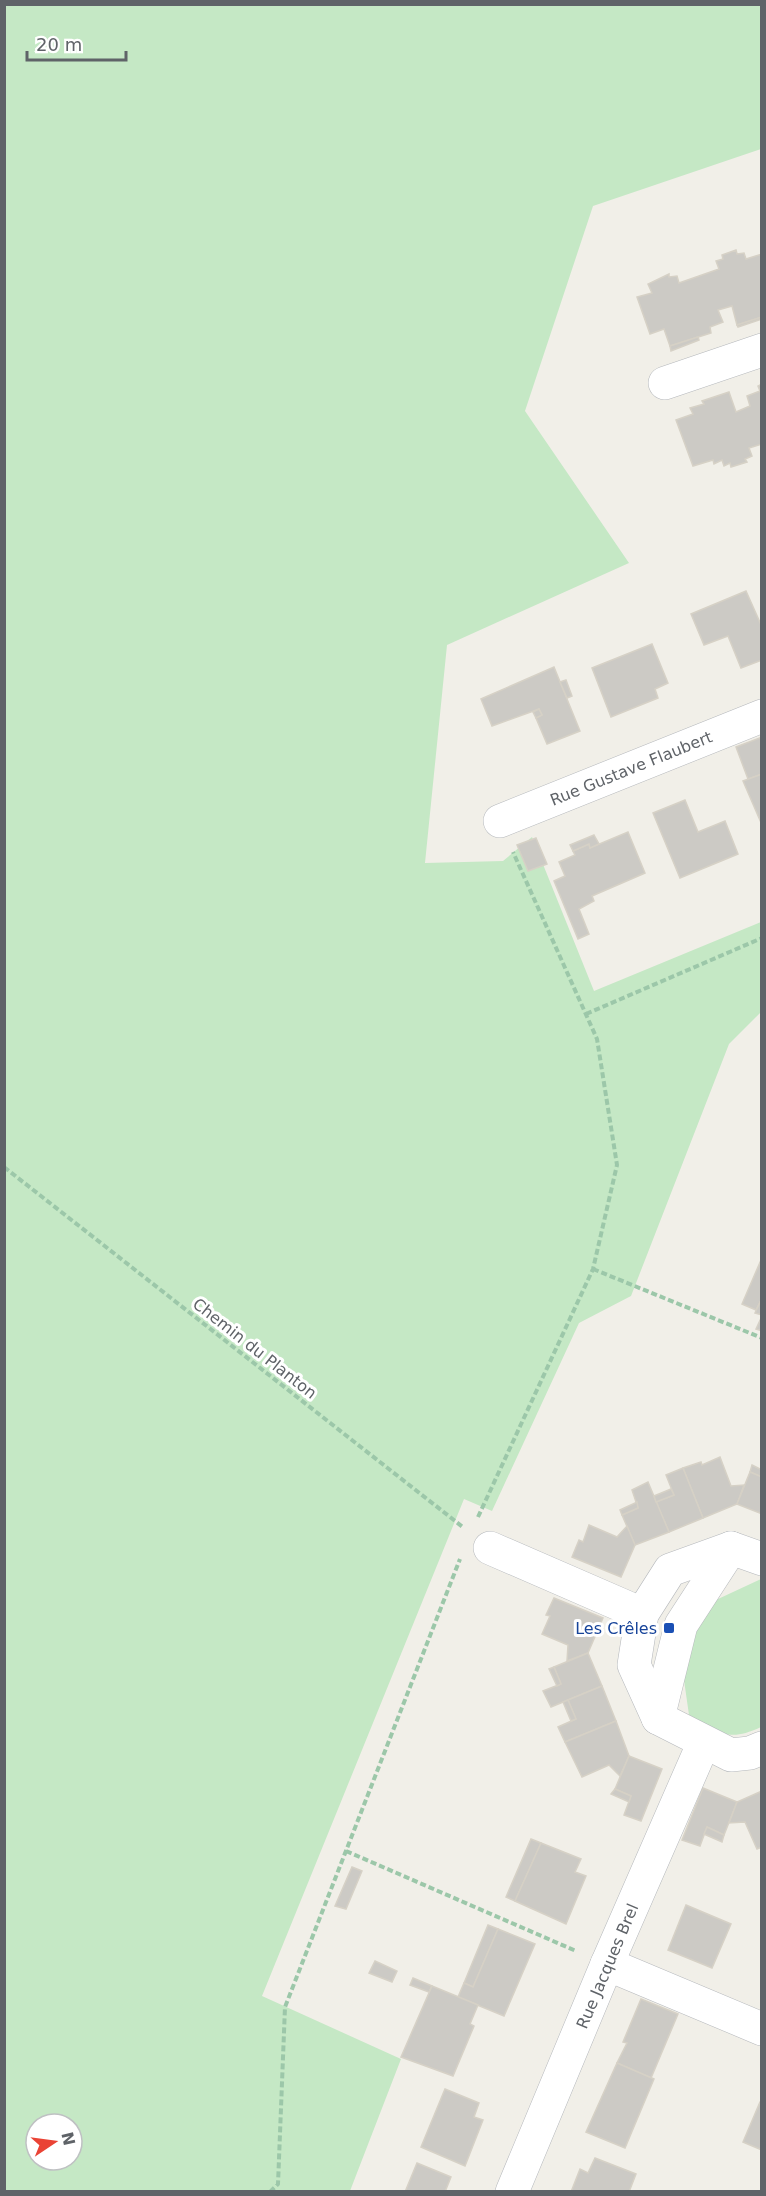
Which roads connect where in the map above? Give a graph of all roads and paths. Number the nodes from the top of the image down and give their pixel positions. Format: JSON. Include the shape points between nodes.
{"nodes":[{"id":1,"x":762,"y":350,"type":"edge"},
{"id":2,"x":665,"y":383,"type":"dead end"},
{"id":3,"x":762,"y":716,"type":"edge"},
{"id":4,"x":500,"y":821,"type":"joint"},
{"id":5,"x":762,"y":938,"type":"edge"},
{"id":6,"x":586,"y":1014,"type":"junction"},
{"id":7,"x":4,"y":1167,"type":"edge"},
{"id":8,"x":593,"y":1269,"type":"junction"},
{"id":9,"x":762,"y":1338,"type":"edge"},
{"id":10,"x":480,"y":1541,"type":"junction"},
{"id":11,"x":731,"y":1548,"type":"junction"},
{"id":12,"x":762,"y":1559,"type":"edge"},
{"id":13,"x":642,"y":1614,"type":"junction"},
{"id":14,"x":658,"y":1718,"type":"junction"},
{"id":15,"x":704,"y":1742,"type":"junction"},
{"id":16,"x":762,"y":1748,"type":"edge"},
{"id":17,"x":346,"y":1851,"type":"junction"},
{"id":18,"x":607,"y":1964,"type":"junction"},
{"id":19,"x":762,"y":2029,"type":"edge"},
{"id":20,"x":270,"y":2192,"type":"edge"},
{"id":21,"x":512,"y":2192,"type":"edge"}],
"edges":[{"from":1,"to":2,"type":"street"},
{"from":3,"to":4,"type":"street","name":"Rue Gustave Flaubert"},
{"from":4,"to":6,"type":"path"},
{"from":5,"to":6,"type":"path"},
{"from":6,"to":8,"type":"path","via":[[597,1039],[617,1165]]},
{"from":7,"to":10,"type":"path","name":"Chemin du Planton"},
{"from":8,"to":9,"type":"path"},
{"from":8,"to":10,"type":"path"},
{"from":10,"to":13,"type":"street"},
{"from":10,"to":17,"type":"path"},
{"from":11,"to":12,"type":"street"},
{"from":11,"to":13,"type":"street","via":[[670,1570]]},
{"from":11,"to":14,"type":"street","via":[[681,1625]]},
{"from":13,"to":14,"type":"street","via":[[634,1665]]},
{"from":14,"to":15,"type":"street"},
{"from":15,"to":16,"type":"street","via":[[731,1755]]},
{"from":15,"to":18,"type":"street","name":"Rue Jacques Brel"},
{"from":17,"to":18,"type":"path"},
{"from":17,"to":20,"type":"path","via":[[285,2007],[278,2184]]},
{"from":18,"to":19,"type":"street"},
{"from":18,"to":21,"type":"street","name":"Rue Jacques Brel"}]}
